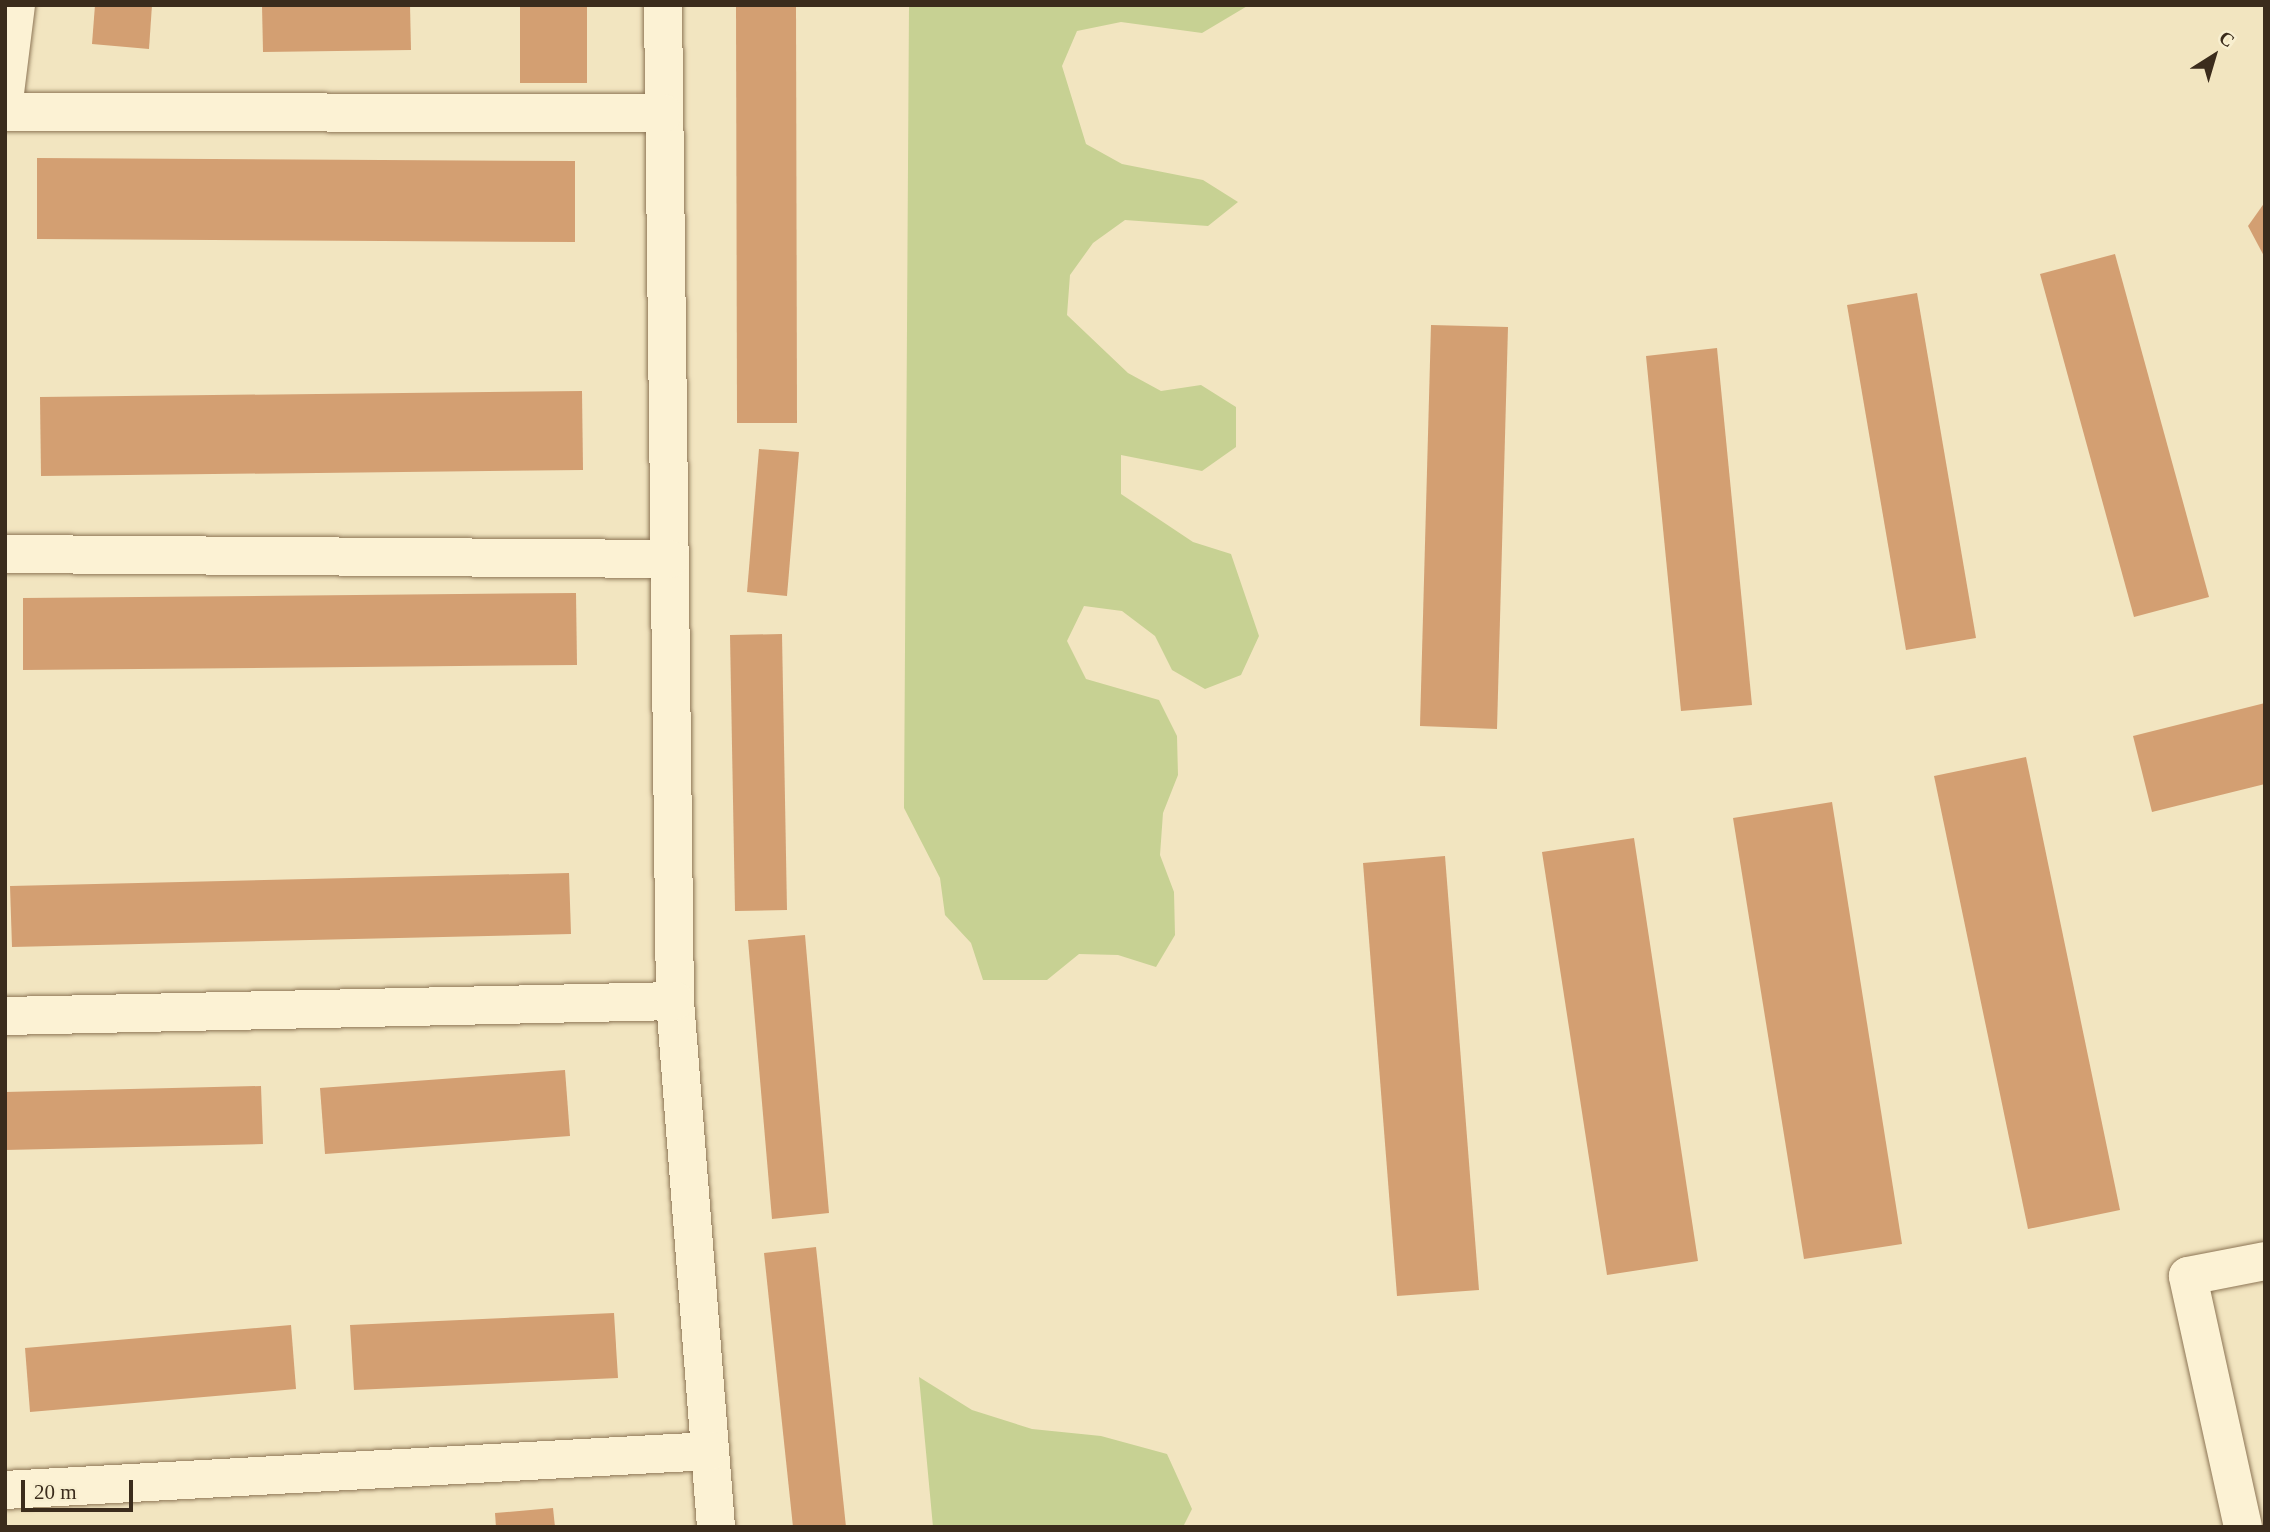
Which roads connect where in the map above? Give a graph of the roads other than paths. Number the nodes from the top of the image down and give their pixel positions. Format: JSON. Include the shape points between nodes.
{"nodes":[{"id":1,"x":16,"y":5,"type":"edge"},
{"id":2,"x":663,"y":5,"type":"edge"},
{"id":3,"x":5,"y":93,"type":"edge"},
{"id":4,"x":5,"y":112,"type":"edge"},
{"id":5,"x":663,"y":113,"type":"junction"},
{"id":6,"x":5,"y":555,"type":"edge"},
{"id":7,"x":669,"y":559,"type":"junction"},
{"id":8,"x":675,"y":1001,"type":"junction"},
{"id":9,"x":5,"y":1016,"type":"edge"},
{"id":10,"x":2265,"y":1261,"type":"edge"},
{"id":11,"x":710,"y":1451,"type":"junction"},
{"id":12,"x":5,"y":1490,"type":"edge"},
{"id":13,"x":716,"y":1527,"type":"edge"},
{"id":14,"x":2243,"y":1527,"type":"edge"}],
"edges":[{"from":1,"to":3,"type":"street"},
{"from":2,"to":5,"type":"street"},
{"from":4,"to":5,"type":"street"},
{"from":5,"to":7,"type":"street"},
{"from":6,"to":7,"type":"street"},
{"from":7,"to":8,"type":"street"},
{"from":8,"to":9,"type":"street"},
{"from":8,"to":11,"type":"street"},
{"from":10,"to":14,"type":"street","via":[[2188,1276]]},
{"from":11,"to":12,"type":"street"},
{"from":11,"to":13,"type":"street"}]}
